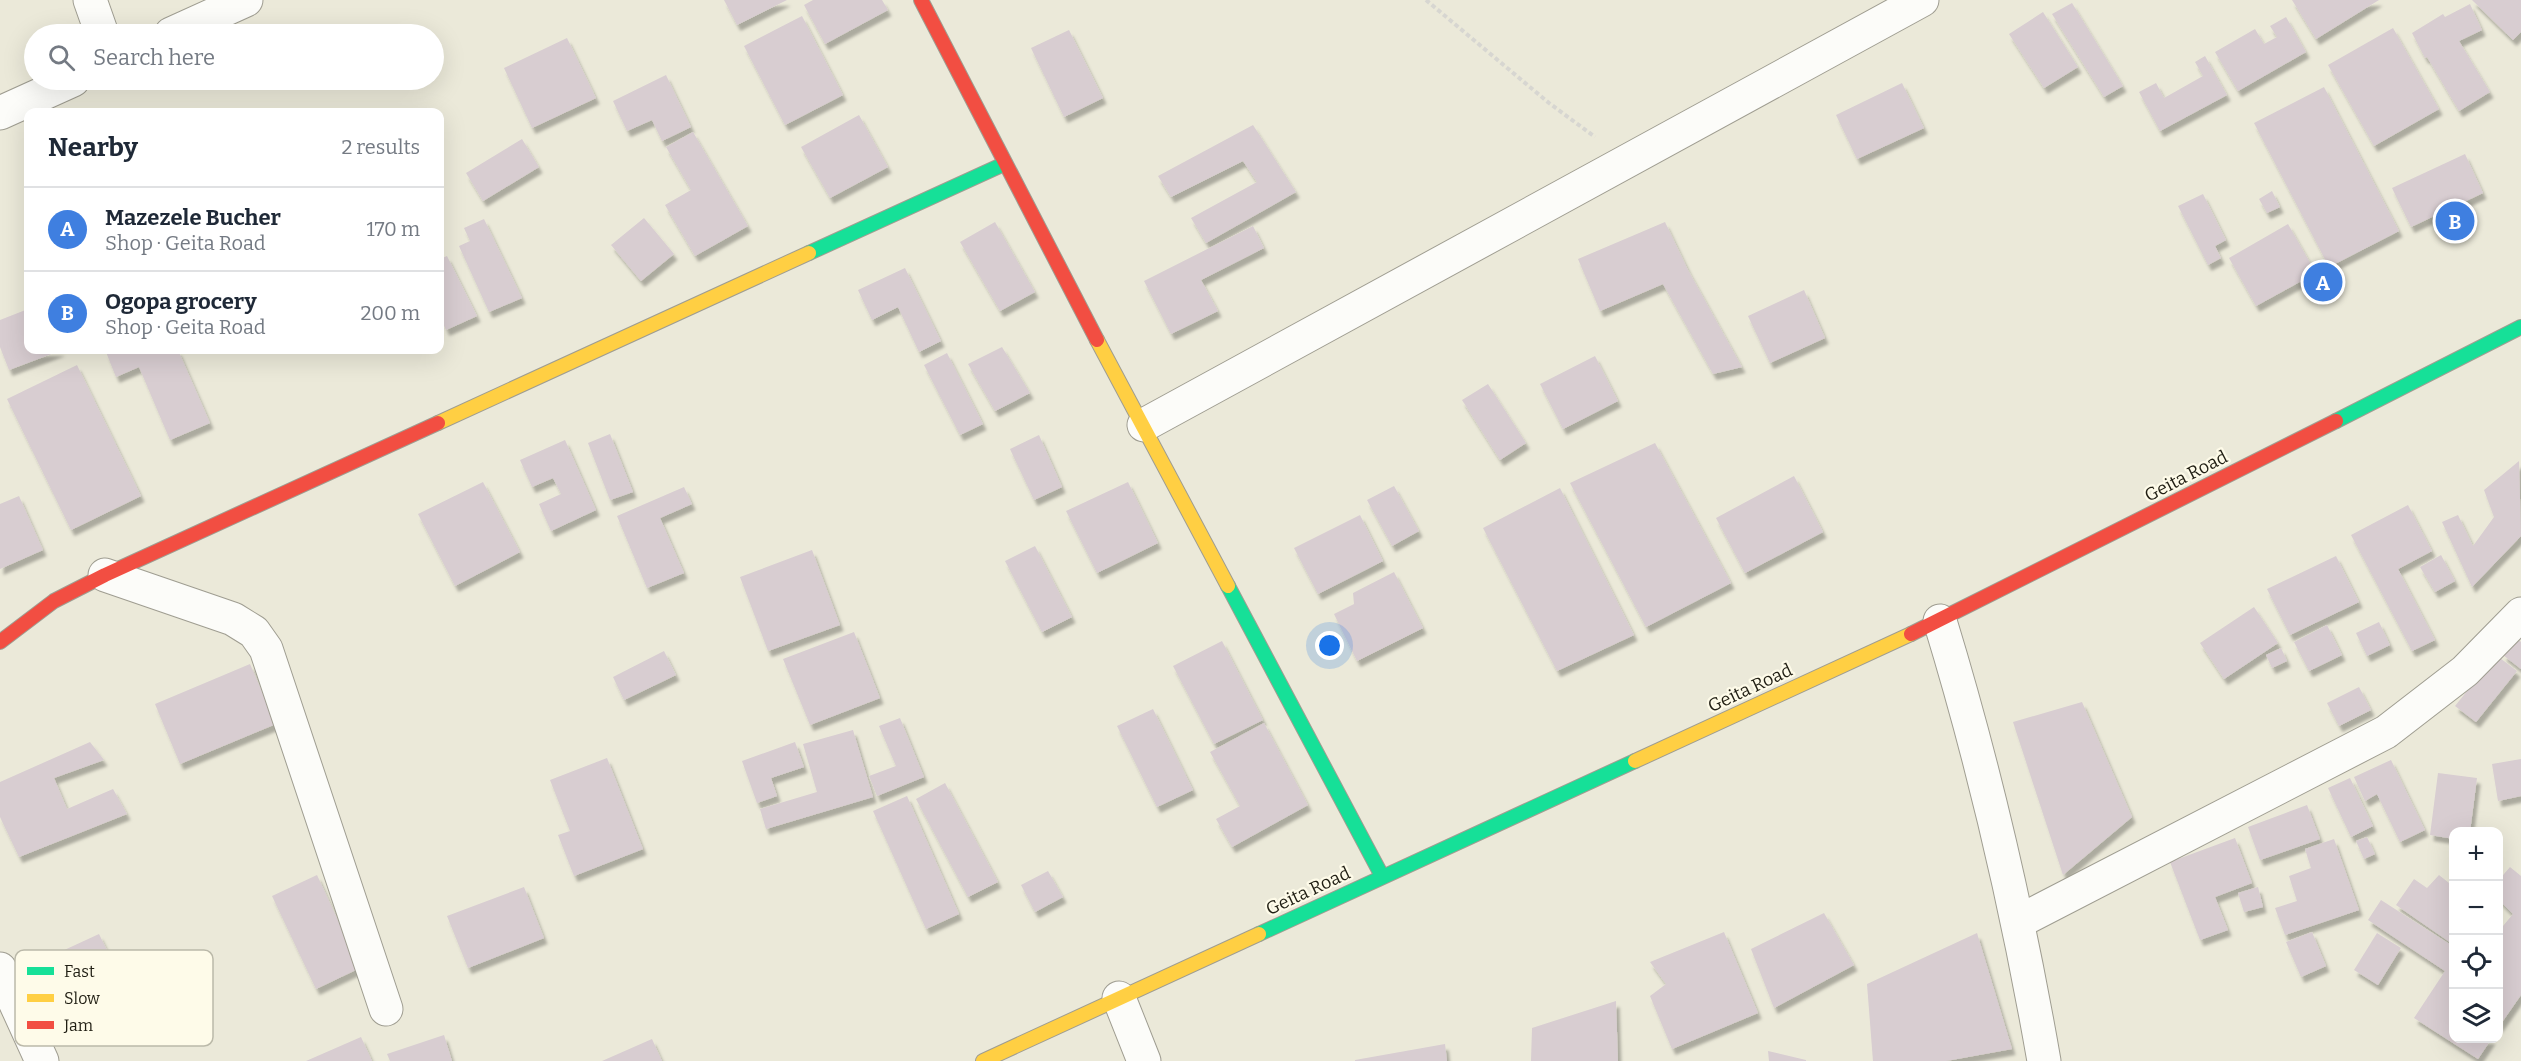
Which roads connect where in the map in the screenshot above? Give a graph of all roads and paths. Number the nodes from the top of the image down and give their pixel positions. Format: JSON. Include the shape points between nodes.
{"nodes":[{"id":1,"x":90,"y":0,"type":"edge"},
{"id":2,"x":246,"y":0,"type":"edge"},
{"id":3,"x":921,"y":0,"type":"edge"},
{"id":4,"x":1426,"y":0,"type":"edge"},
{"id":5,"x":1922,"y":0,"type":"edge"},
{"id":6,"x":98,"y":24,"type":"edge"},
{"id":7,"x":193,"y":24,"type":"edge"},
{"id":8,"x":51,"y":90,"type":"edge"},
{"id":9,"x":0,"y":113,"type":"edge"},
{"id":10,"x":1626,"y":161,"type":"junction"},
{"id":11,"x":1004,"y":164,"type":"junction"},
{"id":12,"x":2521,"y":327,"type":"edge"},
{"id":13,"x":1144,"y":425,"type":"junction"},
{"id":14,"x":105,"y":575,"type":"junction"},
{"id":15,"x":2521,"y":614,"type":"edge"},
{"id":16,"x":1940,"y":621,"type":"junction"},
{"id":17,"x":0,"y":642,"type":"edge"},
{"id":18,"x":1382,"y":876,"type":"junction"},
{"id":19,"x":2018,"y":922,"type":"junction"},
{"id":20,"x":0,"y":969,"type":"edge"},
{"id":21,"x":1119,"y":998,"type":"junction"},
{"id":22,"x":15,"y":1002,"type":"edge"},
{"id":23,"x":386,"y":1009,"type":"dead end"},
{"id":24,"x":35,"y":1046,"type":"edge"},
{"id":25,"x":42,"y":1061,"type":"edge"},
{"id":26,"x":983,"y":1061,"type":"edge"},
{"id":27,"x":1144,"y":1061,"type":"edge"},
{"id":28,"x":2044,"y":1061,"type":"edge"}],
"edges":[{"from":1,"to":6,"type":"street"},
{"from":2,"to":7,"type":"street"},
{"from":3,"to":11,"type":"main road"},
{"from":4,"to":10,"type":"path","via":[[1549,103]]},
{"from":5,"to":10,"type":"street"},
{"from":8,"to":9,"type":"street"},
{"from":10,"to":13,"type":"street"},
{"from":11,"to":13,"type":"main road"},
{"from":11,"to":14,"type":"main road"},
{"from":12,"to":16,"type":"main road","name":"Geita Road"},
{"from":13,"to":18,"type":"main road"},
{"from":14,"to":17,"type":"main road","via":[[54,601]]},
{"from":14,"to":23,"type":"street","via":[[233,619],[254,632],[266,649]]},
{"from":15,"to":19,"type":"street","via":[[2465,671],[2386,732]]},
{"from":16,"to":18,"type":"main road","name":"Geita Road"},
{"from":16,"to":19,"type":"street","via":[[1973,727]]},
{"from":18,"to":21,"type":"main road","name":"Geita Road"},
{"from":19,"to":28,"type":"street"},
{"from":20,"to":22,"type":"street"},
{"from":21,"to":26,"type":"main road","name":"Geita Road"},
{"from":21,"to":27,"type":"street"},
{"from":24,"to":25,"type":"street"}]}
